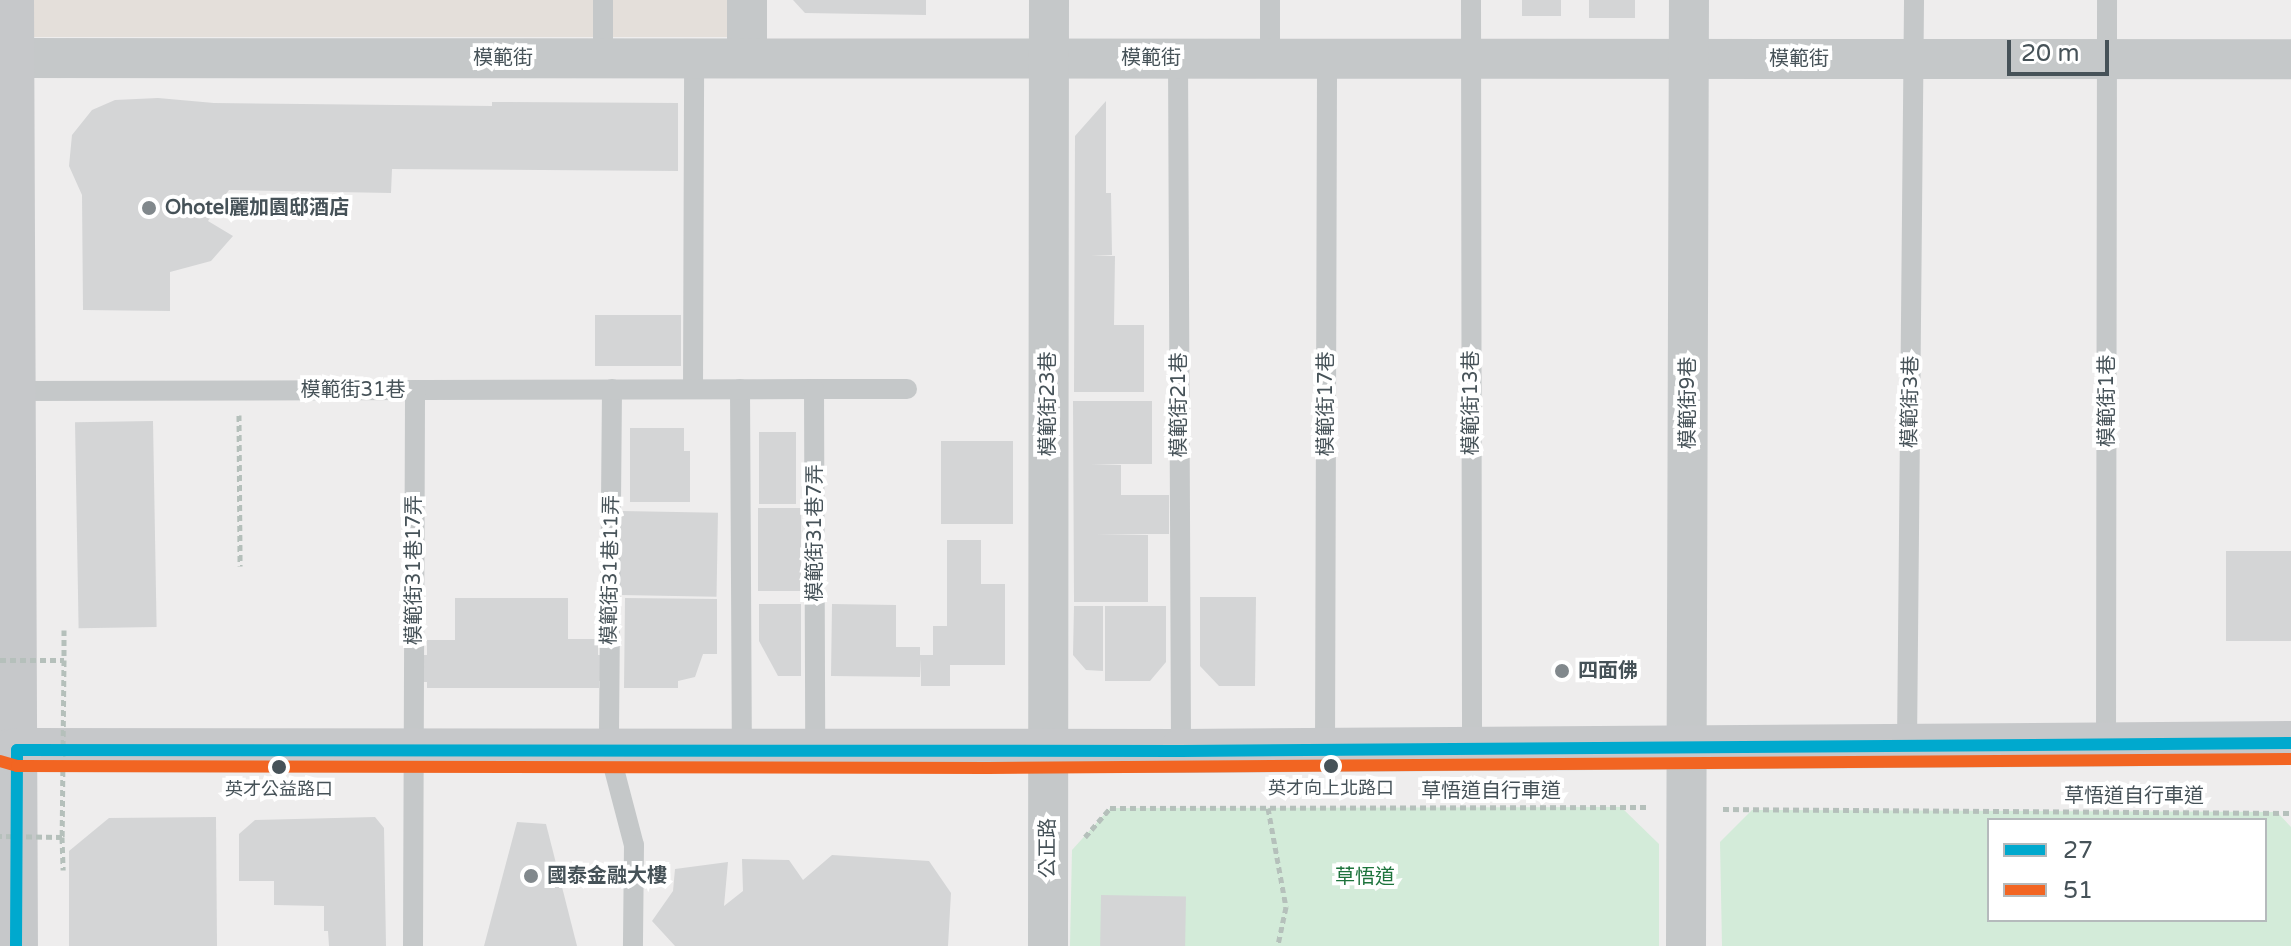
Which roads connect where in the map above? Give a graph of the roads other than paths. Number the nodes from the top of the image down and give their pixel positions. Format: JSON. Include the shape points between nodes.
{"nodes":[{"id":1,"x":12,"y":0,"type":"edge"},
{"id":2,"x":603,"y":0,"type":"edge"},
{"id":3,"x":747,"y":0,"type":"edge"},
{"id":4,"x":1049,"y":0,"type":"edge"},
{"id":5,"x":1270,"y":0,"type":"edge"},
{"id":6,"x":1471,"y":0,"type":"edge"},
{"id":7,"x":1689,"y":0,"type":"edge"},
{"id":8,"x":1914,"y":0,"type":"edge"},
{"id":9,"x":2107,"y":0,"type":"edge"},
{"id":10,"x":12,"y":58,"type":"junction"},
{"id":11,"x":603,"y":58,"type":"junction"},
{"id":12,"x":694,"y":58,"type":"junction"},
{"id":13,"x":747,"y":58,"type":"junction"},
{"id":14,"x":1049,"y":58,"type":"junction"},
{"id":15,"x":1178,"y":58,"type":"junction"},
{"id":16,"x":1270,"y":58,"type":"junction"},
{"id":17,"x":1327,"y":58,"type":"junction"},
{"id":18,"x":1471,"y":59,"type":"junction"},
{"id":19,"x":1689,"y":59,"type":"junction"},
{"id":20,"x":1914,"y":59,"type":"junction"},
{"id":21,"x":2107,"y":59,"type":"junction"},
{"id":22,"x":2291,"y":59,"type":"edge"},
{"id":23,"x":612,"y":389,"type":"junction"},
{"id":24,"x":693,"y":389,"type":"junction"},
{"id":25,"x":740,"y":389,"type":"junction"},
{"id":26,"x":814,"y":389,"type":"junction"},
{"id":27,"x":907,"y":389,"type":"dead end"},
{"id":28,"x":415,"y":390,"type":"junction"},
{"id":29,"x":14,"y":391,"type":"junction"},
{"id":30,"x":2106,"y":743,"type":"junction"},
{"id":31,"x":2291,"y":743,"type":"edge"},
{"id":32,"x":1907,"y":745,"type":"junction"},
{"id":33,"x":1472,"y":747,"type":"junction"},
{"id":34,"x":1686,"y":747,"type":"junction"},
{"id":35,"x":6,"y":749,"type":"edge"},
{"id":36,"x":413,"y":750,"type":"junction"},
{"id":37,"x":609,"y":750,"type":"junction"},
{"id":38,"x":742,"y":750,"type":"junction"},
{"id":39,"x":1325,"y":750,"type":"junction"},
{"id":40,"x":815,"y":751,"type":"junction"},
{"id":41,"x":1048,"y":751,"type":"junction"},
{"id":42,"x":1181,"y":751,"type":"junction"},
{"id":43,"x":16,"y":946,"type":"edge"},
{"id":44,"x":413,"y":946,"type":"edge"},
{"id":45,"x":633,"y":946,"type":"edge"},
{"id":46,"x":1048,"y":946,"type":"edge"},
{"id":47,"x":1686,"y":946,"type":"edge"}],
"edges":[{"from":1,"to":10,"type":"main road"},
{"from":2,"to":11,"type":"lane"},
{"from":3,"to":13,"type":"street"},
{"from":4,"to":14,"type":"street","name":"模範街23巷"},
{"from":5,"to":16,"type":"lane"},
{"from":6,"to":18,"type":"lane","name":"模範街13巷"},
{"from":7,"to":19,"type":"street","name":"模範街9巷"},
{"from":8,"to":20,"type":"lane","name":"模範街3巷"},
{"from":9,"to":21,"type":"lane","name":"模範街1巷"},
{"from":10,"to":11,"type":"street","name":"模範街"},
{"from":10,"to":29,"type":"main road"},
{"from":11,"to":12,"type":"street","name":"模範街"},
{"from":12,"to":13,"type":"street","name":"模範街"},
{"from":12,"to":24,"type":"lane"},
{"from":13,"to":14,"type":"street","name":"模範街"},
{"from":14,"to":15,"type":"street","name":"模範街"},
{"from":14,"to":41,"type":"street","name":"模範街23巷"},
{"from":15,"to":16,"type":"street","name":"模範街"},
{"from":15,"to":42,"type":"lane","name":"模範街21巷"},
{"from":16,"to":17,"type":"street","name":"模範街"},
{"from":17,"to":18,"type":"street","name":"模範街"},
{"from":17,"to":39,"type":"lane","name":"模範街17巷"},
{"from":18,"to":19,"type":"street","name":"模範街"},
{"from":18,"to":33,"type":"lane","name":"模範街13巷"},
{"from":19,"to":20,"type":"street","name":"模範街"},
{"from":19,"to":34,"type":"street","name":"模範街9巷"},
{"from":20,"to":21,"type":"street","name":"模範街"},
{"from":20,"to":32,"type":"lane","name":"模範街3巷"},
{"from":21,"to":22,"type":"street","name":"模範街"},
{"from":21,"to":30,"type":"lane","name":"模範街1巷"},
{"from":23,"to":24,"type":"lane","name":"模範街31巷"},
{"from":23,"to":28,"type":"lane","name":"模範街31巷"},
{"from":23,"to":37,"type":"lane","name":"模範街31巷11弄"},
{"from":24,"to":25,"type":"lane","name":"模範街31巷"},
{"from":25,"to":26,"type":"lane"},
{"from":25,"to":38,"type":"lane"},
{"from":26,"to":27,"type":"lane"},
{"from":26,"to":40,"type":"lane","name":"模範街31巷7弄"},
{"from":28,"to":29,"type":"lane","name":"模範街31巷"},
{"from":28,"to":36,"type":"lane","name":"模範街31巷17弄"},
{"from":29,"to":35,"type":"main road"},
{"from":30,"to":31,"type":"main road"},
{"from":30,"to":32,"type":"main road"},
{"from":32,"to":34,"type":"main road"},
{"from":33,"to":34,"type":"main road"},
{"from":33,"to":39,"type":"main road"},
{"from":34,"to":47,"type":"street","name":"模範街9巷"},
{"from":35,"to":36,"type":"main road"},
{"from":35,"to":43,"type":"main road"},
{"from":36,"to":37,"type":"main road"},
{"from":36,"to":44,"type":"lane","name":"模範街31巷17弄"},
{"from":37,"to":38,"type":"main road"},
{"from":37,"to":45,"type":"lane","name":"模範街31巷11弄","via":[[634,845]]},
{"from":38,"to":40,"type":"main road"},
{"from":39,"to":42,"type":"main road"},
{"from":40,"to":41,"type":"main road"},
{"from":41,"to":42,"type":"main road"},
{"from":41,"to":46,"type":"street","name":"公正路"}]}
